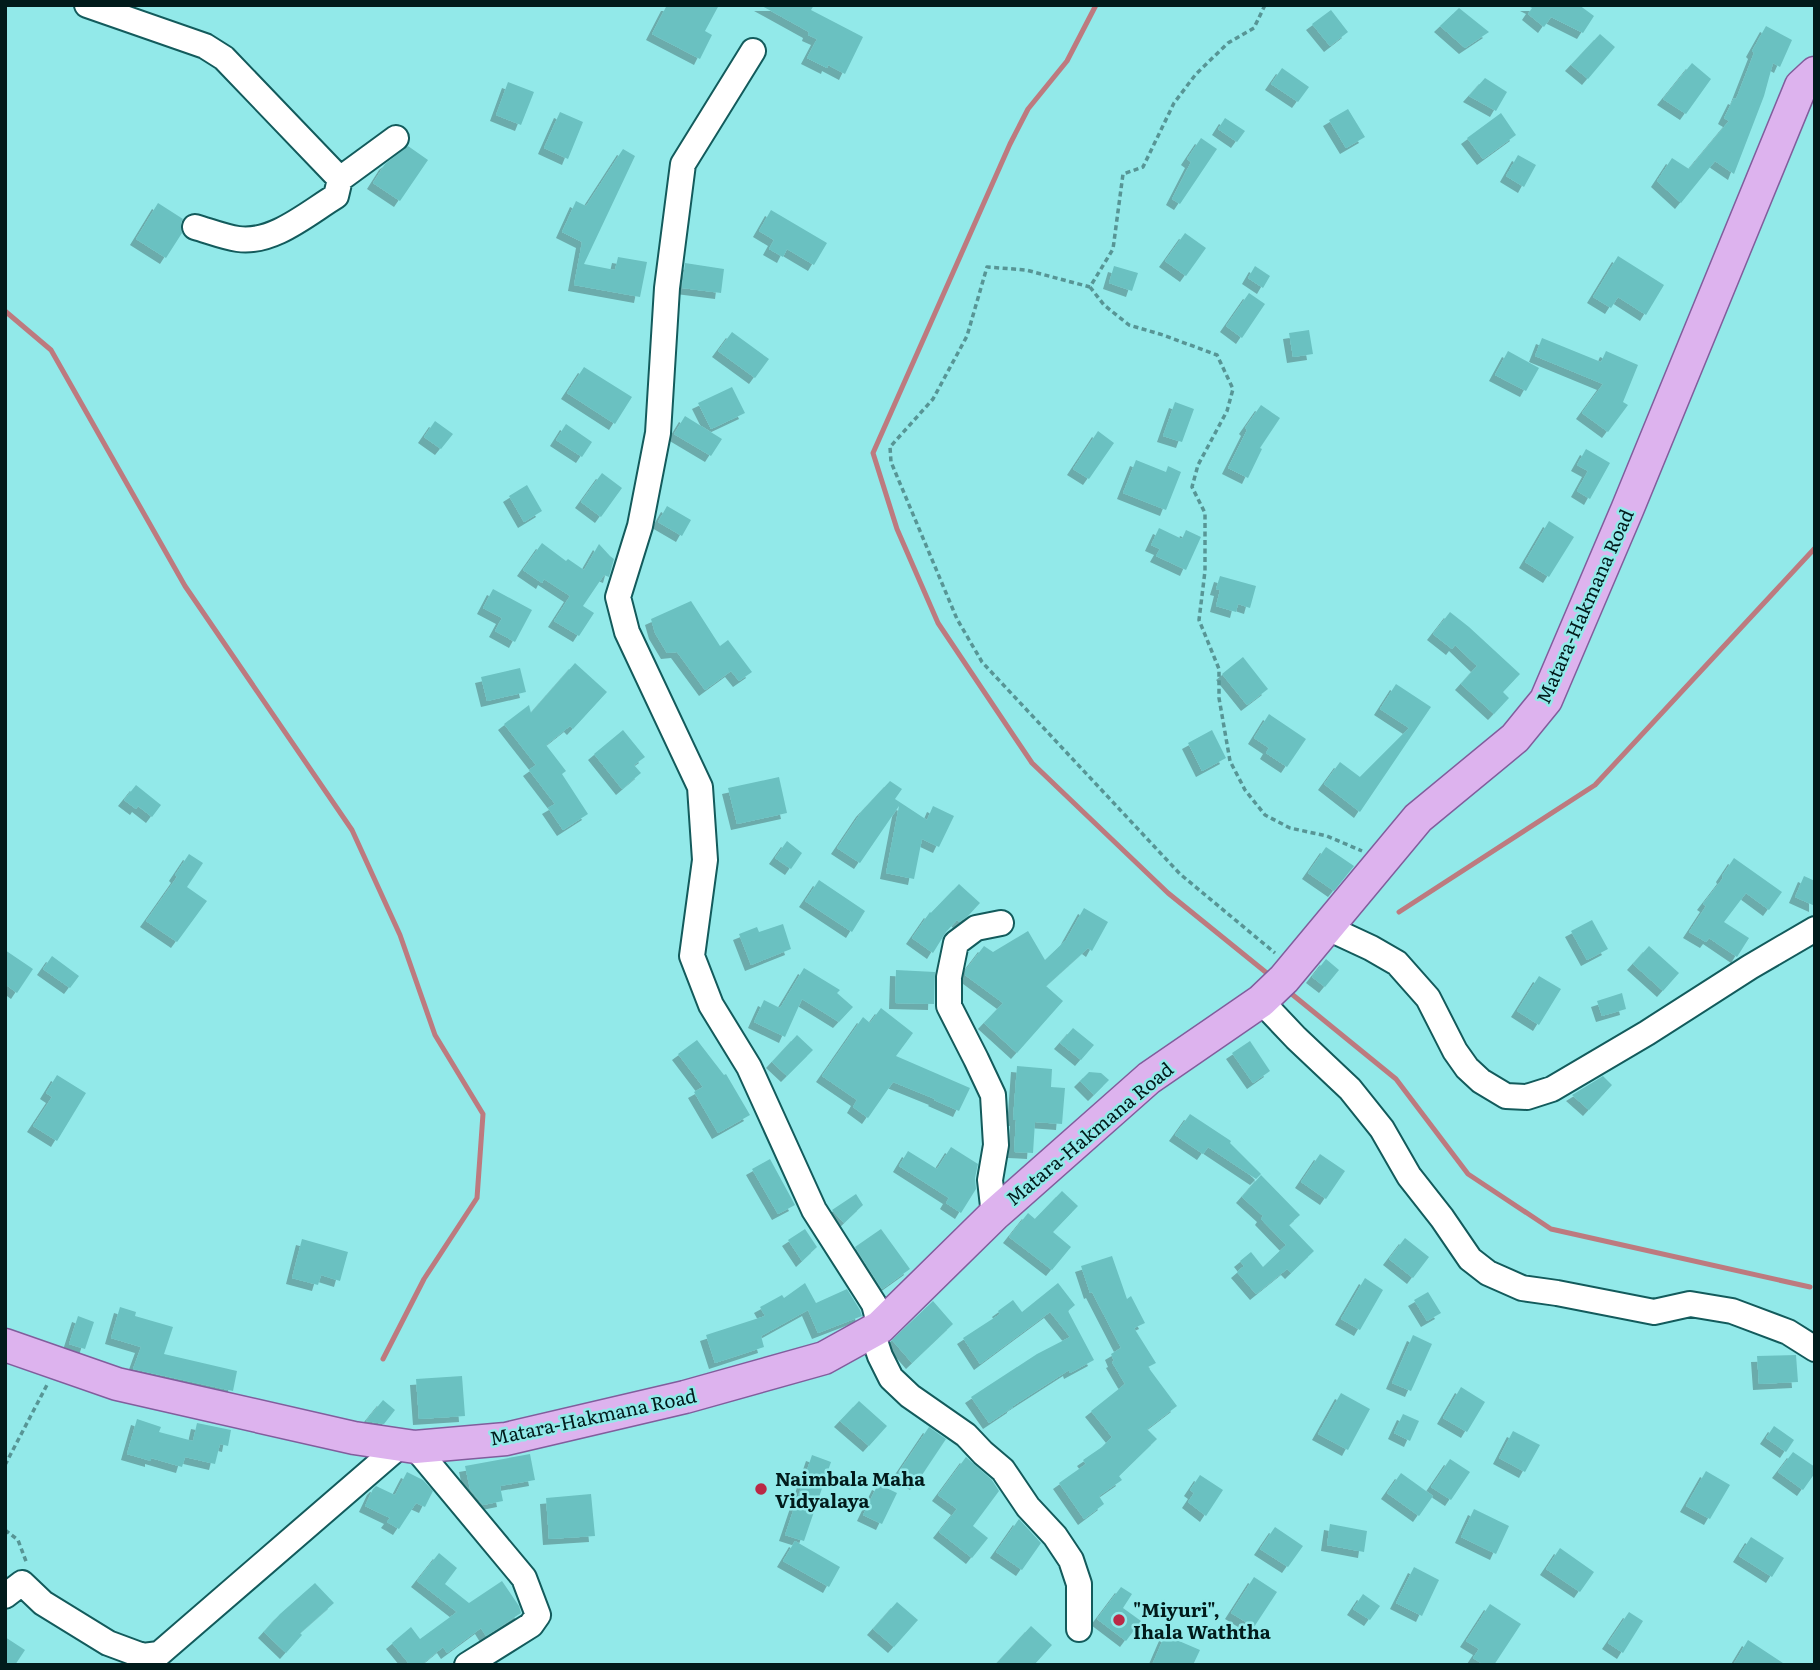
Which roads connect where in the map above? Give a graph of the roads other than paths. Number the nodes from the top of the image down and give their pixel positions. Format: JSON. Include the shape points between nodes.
{"nodes":[{"id":1,"x":87,"y":5,"type":"edge"},
{"id":2,"x":753,"y":51,"type":"dead end"},
{"id":3,"x":1815,"y":73,"type":"edge"},
{"id":4,"x":396,"y":138,"type":"dead end"},
{"id":5,"x":340,"y":180,"type":"junction"},
{"id":6,"x":195,"y":227,"type":"dead end"},
{"id":7,"x":1001,"y":923,"type":"dead end"},
{"id":8,"x":1328,"y":928,"type":"junction"},
{"id":9,"x":1815,"y":929,"type":"edge"},
{"id":10,"x":1261,"y":1001,"type":"junction"},
{"id":11,"x":994,"y":1215,"type":"junction"},
{"id":12,"x":876,"y":1329,"type":"junction"},
{"id":13,"x":5,"y":1345,"type":"edge"},
{"id":14,"x":1815,"y":1349,"type":"edge"},
{"id":15,"x":408,"y":1446,"type":"junction"},
{"id":16,"x":14,"y":1590,"type":"edge"},
{"id":17,"x":1079,"y":1629,"type":"dead end"},
{"id":18,"x":467,"y":1665,"type":"edge"}],
"edges":[{"from":1,"to":5,"type":"street","via":[[205,46],[224,58]]},
{"from":2,"to":12,"type":"street","via":[[683,163],[667,288],[658,433],[640,526],[618,597],[627,632],[700,787],[705,860],[692,956],[711,1005],[749,1068],[814,1210],[874,1304]]},
{"from":3,"to":8,"type":"main road","name":"Matara-Hakmana Road","via":[[1801,86],[1546,701],[1515,738],[1418,818]]},
{"from":4,"to":5,"type":"street"},
{"from":5,"to":6,"type":"street","via":[[336,196],[274,234],[238,239]]},
{"from":7,"to":11,"type":"street","via":[[976,928],[956,943],[948,1006],[993,1096],[996,1145],[990,1180]]},
{"from":8,"to":9,"type":"street","via":[[1396,963],[1428,998],[1455,1051],[1481,1082],[1506,1096],[1527,1097],[1552,1089]]},
{"from":8,"to":10,"type":"main road","name":"Matara-Hakmana Road"},
{"from":10,"to":11,"type":"main road","name":"Matara-Hakmana Road","via":[[1149,1078]]},
{"from":10,"to":14,"type":"street","via":[[1350,1089],[1470,1259],[1488,1273],[1522,1288],[1654,1312],[1690,1304],[1732,1311],[1787,1332]]},
{"from":11,"to":12,"type":"main road","name":"Matara-Hakmana Road"},
{"from":12,"to":15,"type":"main road","name":"Matara-Hakmana Road","via":[[824,1358],[685,1397],[506,1439]]},
{"from":12,"to":17,"type":"street","via":[[880,1356],[891,1378],[1003,1470],[1055,1536],[1071,1560],[1079,1584]]},
{"from":13,"to":15,"type":"main road","name":"Matara-Hakmana Road","via":[[131,1387]]},
{"from":15,"to":16,"type":"street","via":[[159,1654],[143,1656],[108,1643]]},
{"from":15,"to":18,"type":"street","via":[[524,1577],[538,1615],[531,1625]]}]}
